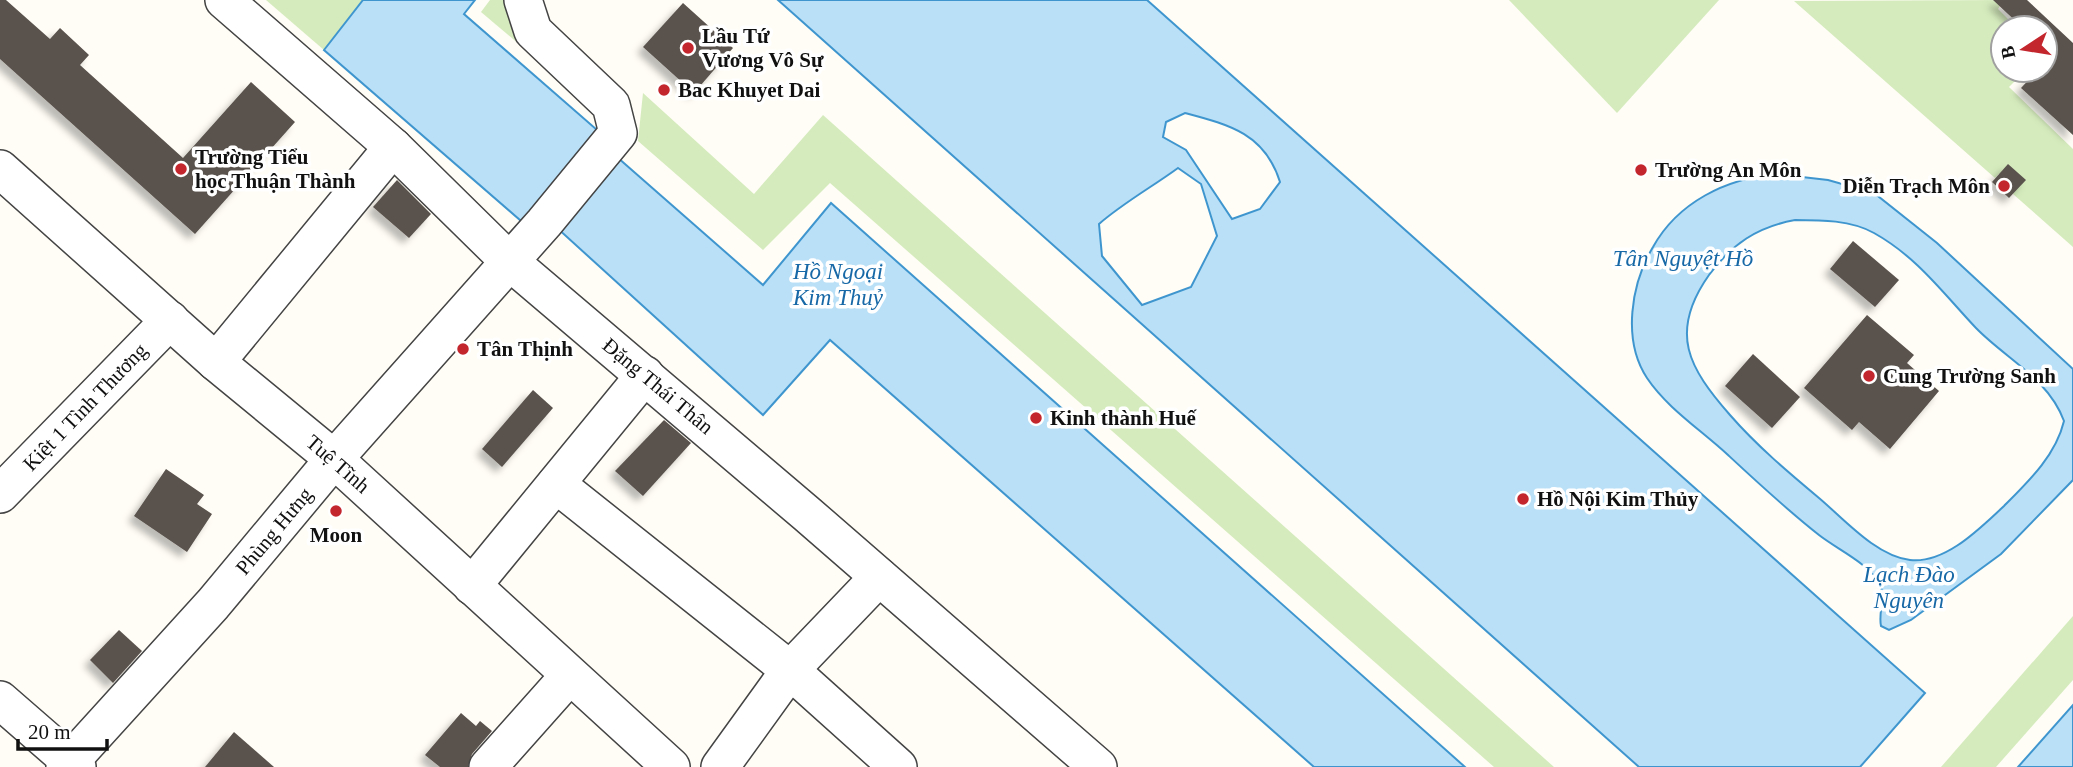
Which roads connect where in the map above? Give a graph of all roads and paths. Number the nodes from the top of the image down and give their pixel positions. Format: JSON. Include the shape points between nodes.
{"nodes":[{"id":1,"x":224,"y":0,"type":"edge"},
{"id":2,"x":523,"y":0,"type":"edge"},
{"id":3,"x":393,"y":147,"type":"junction"},
{"id":4,"x":0,"y":169,"type":"edge"},
{"id":5,"x":508,"y":260,"type":"junction"},
{"id":6,"x":170,"y":320,"type":"junction"},
{"id":7,"x":216,"y":362,"type":"junction"},
{"id":8,"x":645,"y":375,"type":"junction"},
{"id":9,"x":334,"y":459,"type":"junction"},
{"id":10,"x":6,"y":475,"type":"edge"},
{"id":11,"x":556,"y":484,"type":"junction"},
{"id":12,"x":879,"y":577,"type":"junction"},
{"id":13,"x":472,"y":586,"type":"junction"},
{"id":14,"x":790,"y":670,"type":"junction"},
{"id":15,"x":569,"y":676,"type":"junction"},
{"id":16,"x":0,"y":700,"type":"edge"},
{"id":17,"x":70,"y":765,"type":"edge"},
{"id":18,"x":488,"y":767,"type":"edge"},
{"id":19,"x":671,"y":767,"type":"edge"},
{"id":20,"x":720,"y":767,"type":"edge"},
{"id":21,"x":898,"y":767,"type":"edge"},
{"id":22,"x":1098,"y":767,"type":"edge"}],
"edges":[{"from":1,"to":3,"type":"street","name":"Đặng Thái Thân"},
{"from":2,"to":5,"type":"street","name":"Phùng Hưng","via":[[533,31],[611,105],[618,133]]},
{"from":3,"to":5,"type":"street","name":"Đặng Thái Thân"},
{"from":3,"to":7,"type":"street"},
{"from":4,"to":6,"type":"street","name":"Tuệ Tĩnh"},
{"from":5,"to":8,"type":"street","name":"Đặng Thái Thân"},
{"from":5,"to":9,"type":"street","name":"Phùng Hưng"},
{"from":6,"to":7,"type":"street","name":"Tuệ Tĩnh"},
{"from":6,"to":10,"type":"street","name":"Kiệt 1 Tình Thương"},
{"from":7,"to":9,"type":"street","name":"Tuệ Tĩnh"},
{"from":8,"to":11,"type":"street"},
{"from":8,"to":12,"type":"street","name":"Đặng Thái Thân"},
{"from":9,"to":13,"type":"street","name":"Tuệ Tĩnh"},
{"from":9,"to":17,"type":"street","name":"Phùng Hưng"},
{"from":11,"to":13,"type":"street"},
{"from":11,"to":14,"type":"street"},
{"from":12,"to":14,"type":"street"},
{"from":12,"to":22,"type":"street","name":"Đặng Thái Thân"},
{"from":13,"to":15,"type":"street","name":"Tuệ Tĩnh"},
{"from":14,"to":20,"type":"street"},
{"from":14,"to":21,"type":"street"},
{"from":15,"to":18,"type":"street"},
{"from":15,"to":19,"type":"street","name":"Tuệ Tĩnh"},
{"from":16,"to":17,"type":"street"}]}
